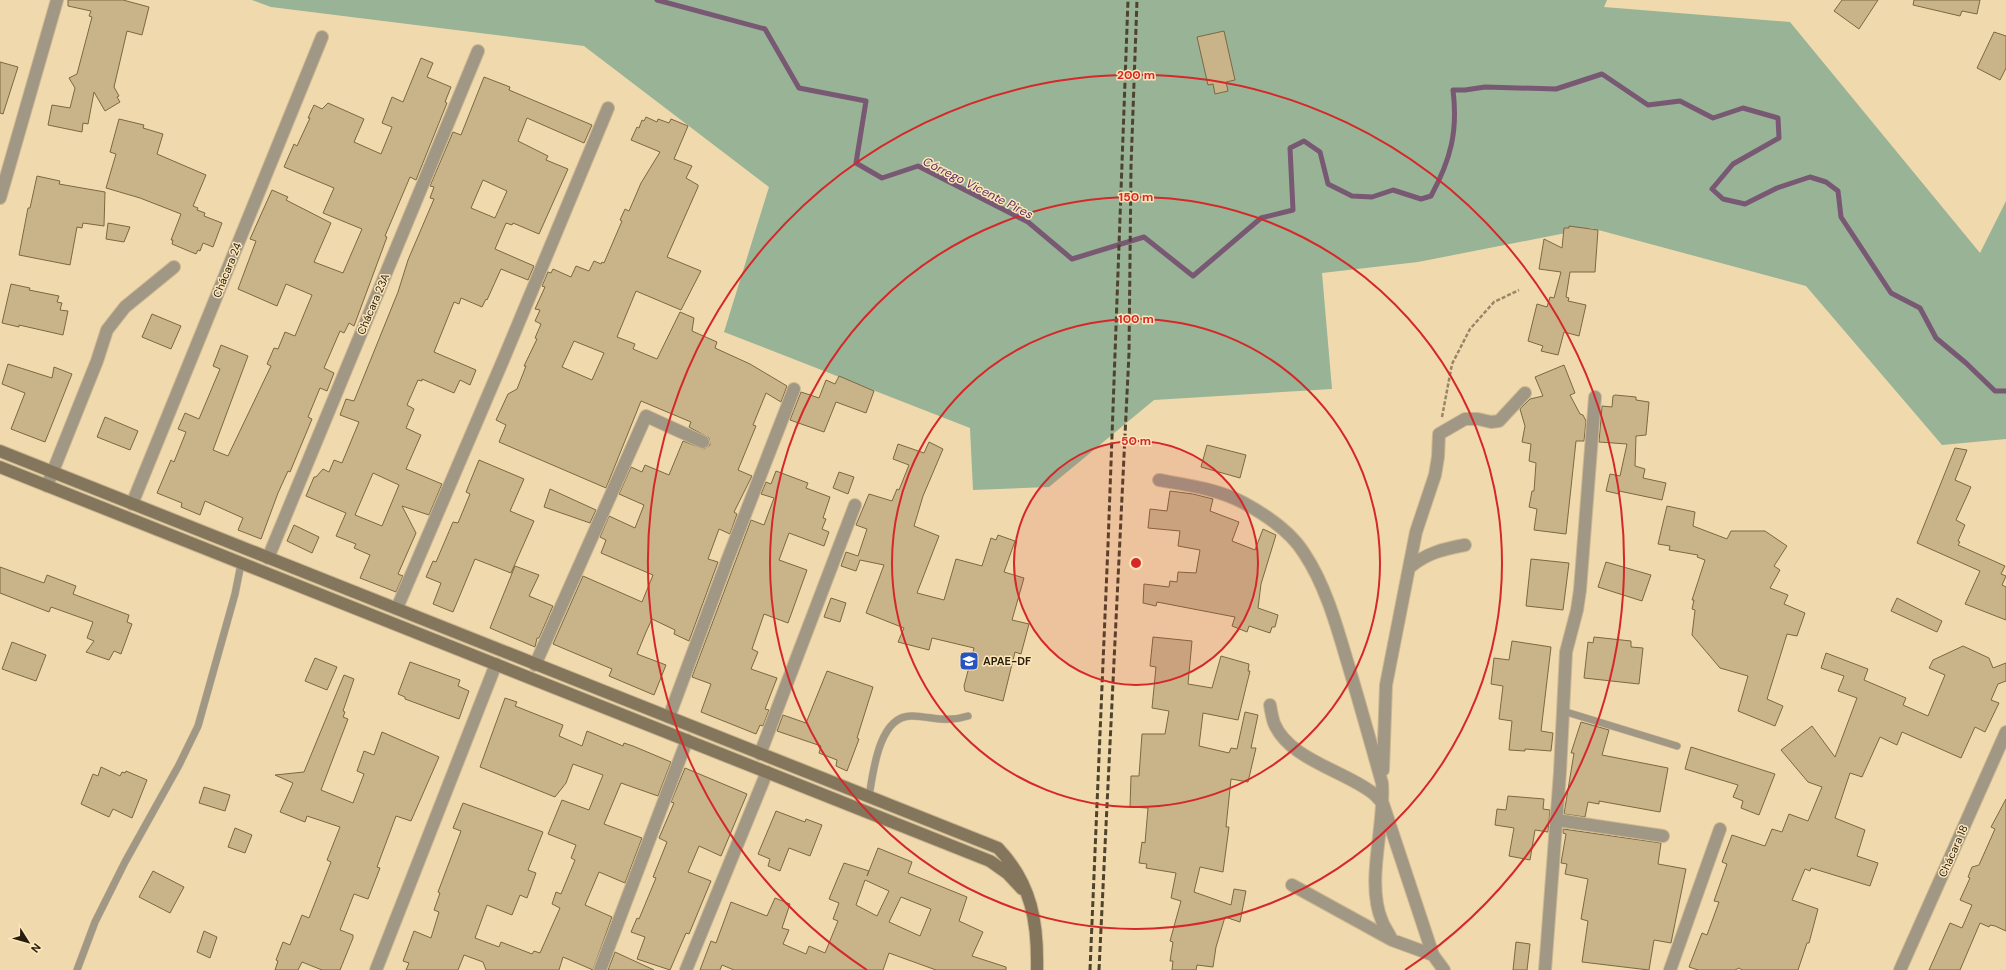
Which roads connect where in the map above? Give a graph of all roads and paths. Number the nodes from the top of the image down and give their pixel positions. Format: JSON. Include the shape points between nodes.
{"nodes":[{"id":1,"x":57,"y":0,"type":"edge"},
{"id":2,"x":322,"y":37,"type":"dead end"},
{"id":3,"x":478,"y":51,"type":"dead end"},
{"id":4,"x":608,"y":108,"type":"dead end"},
{"id":5,"x":0,"y":198,"type":"edge"},
{"id":6,"x":174,"y":267,"type":"dead end"},
{"id":7,"x":1519,"y":290,"type":"dead end"},
{"id":8,"x":794,"y":389,"type":"dead end"},
{"id":9,"x":1525,"y":393,"type":"dead end"},
{"id":10,"x":1595,"y":397,"type":"dead end"},
{"id":11,"x":1440,"y":434,"type":"junction"},
{"id":12,"x":703,"y":442,"type":"dead end"},
{"id":13,"x":0,"y":451,"type":"edge"},
{"id":14,"x":0,"y":467,"type":"edge"},
{"id":15,"x":53,"y":472,"type":"junction"},
{"id":16,"x":1159,"y":480,"type":"dead end"},
{"id":17,"x":47,"y":486,"type":"junction"},
{"id":18,"x":132,"y":504,"type":"junction"},
{"id":19,"x":854,"y":505,"type":"dead end"},
{"id":20,"x":1465,"y":545,"type":"dead end"},
{"id":21,"x":268,"y":558,"type":"junction"},
{"id":22,"x":241,"y":564,"type":"junction"},
{"id":23,"x":1410,"y":567,"type":"junction"},
{"id":24,"x":397,"y":608,"type":"junction"},
{"id":25,"x":496,"y":664,"type":"junction"},
{"id":26,"x":535,"y":665,"type":"junction"},
{"id":27,"x":1270,"y":705,"type":"dead end"},
{"id":28,"x":1563,"y":711,"type":"junction"},
{"id":29,"x":968,"y":716,"type":"dead end"},
{"id":30,"x":670,"y":717,"type":"junction"},
{"id":31,"x":2006,"y":732,"type":"edge"},
{"id":32,"x":687,"y":740,"type":"junction"},
{"id":33,"x":1677,"y":746,"type":"dead end"},
{"id":34,"x":760,"y":754,"type":"junction"},
{"id":35,"x":767,"y":772,"type":"junction"},
{"id":36,"x":1382,"y":783,"type":"junction"},
{"id":37,"x":869,"y":797,"type":"junction"},
{"id":38,"x":1383,"y":804,"type":"junction"},
{"id":39,"x":1557,"y":820,"type":"junction"},
{"id":40,"x":1720,"y":829,"type":"dead end"},
{"id":41,"x":1663,"y":836,"type":"dead end"},
{"id":42,"x":1292,"y":885,"type":"dead end"},
{"id":43,"x":1025,"y":891,"type":"junction"},
{"id":44,"x":1392,"y":940,"type":"junction"},
{"id":45,"x":1433,"y":955,"type":"junction"},
{"id":46,"x":77,"y":970,"type":"edge"},
{"id":47,"x":376,"y":970,"type":"edge"},
{"id":48,"x":600,"y":970,"type":"edge"},
{"id":49,"x":686,"y":970,"type":"edge"},
{"id":50,"x":1037,"y":970,"type":"edge"},
{"id":51,"x":1444,"y":970,"type":"edge"},
{"id":52,"x":1545,"y":970,"type":"edge"},
{"id":53,"x":1670,"y":970,"type":"edge"},
{"id":54,"x":1900,"y":970,"type":"edge"}],
"edges":[{"from":1,"to":5,"type":"street"},
{"from":2,"to":18,"type":"street","name":"Chácara 24"},
{"from":3,"to":21,"type":"street","name":"Chácara 23A"},
{"from":4,"to":24,"type":"street"},
{"from":6,"to":15,"type":"street","via":[[125,307],[107,330]]},
{"from":7,"to":11,"type":"path","via":[[1494,302],[1470,329],[1452,364]]},
{"from":8,"to":30,"type":"street"},
{"from":9,"to":11,"type":"street","via":[[1499,421],[1465,419]]},
{"from":10,"to":28,"type":"street","via":[[1580,590],[1566,652]]},
{"from":11,"to":23,"type":"street","via":[[1435,475],[1416,532]]},
{"from":12,"to":26,"type":"street","via":[[646,416]]},
{"from":13,"to":15,"type":"street"},
{"from":14,"to":17,"type":"street"},
{"from":15,"to":17,"type":"street"},
{"from":15,"to":18,"type":"street"},
{"from":16,"to":36,"type":"street","via":[[1229,496],[1245,503],[1287,533],[1304,553],[1326,597],[1337,629]]},
{"from":17,"to":22,"type":"street"},
{"from":18,"to":21,"type":"street"},
{"from":19,"to":34,"type":"street"},
{"from":20,"to":23,"type":"street","via":[[1429,553]]},
{"from":21,"to":24,"type":"street"},
{"from":22,"to":25,"type":"street"},
{"from":22,"to":46,"type":"lane","via":[[198,726],[124,862],[98,915]]},
{"from":23,"to":36,"type":"street","via":[[1386,685]]},
{"from":24,"to":26,"type":"street"},
{"from":25,"to":32,"type":"street"},
{"from":25,"to":47,"type":"street"},
{"from":26,"to":30,"type":"street"},
{"from":27,"to":38,"type":"street","via":[[1274,722],[1281,735],[1293,748],[1358,783]]},
{"from":28,"to":33,"type":"lane"},
{"from":28,"to":39,"type":"street"},
{"from":29,"to":37,"type":"lane","via":[[957,720],[912,716],[894,722],[882,740]]},
{"from":30,"to":34,"type":"street"},
{"from":31,"to":54,"type":"street","name":"Chácara 18"},
{"from":32,"to":35,"type":"street"},
{"from":32,"to":48,"type":"street"},
{"from":34,"to":37,"type":"street"},
{"from":35,"to":43,"type":"street","via":[[990,861]]},
{"from":35,"to":49,"type":"street"},
{"from":36,"to":38,"type":"street"},
{"from":37,"to":43,"type":"street","via":[[998,848],[1012,863]]},
{"from":38,"to":44,"type":"street","via":[[1376,860],[1376,898],[1381,920]]},
{"from":38,"to":45,"type":"street"},
{"from":39,"to":41,"type":"street"},
{"from":39,"to":52,"type":"street"},
{"from":40,"to":53,"type":"street"},
{"from":42,"to":44,"type":"street"},
{"from":43,"to":50,"type":"street","via":[[1033,910],[1036,927]]},
{"from":44,"to":45,"type":"street"},
{"from":45,"to":51,"type":"street"}]}
